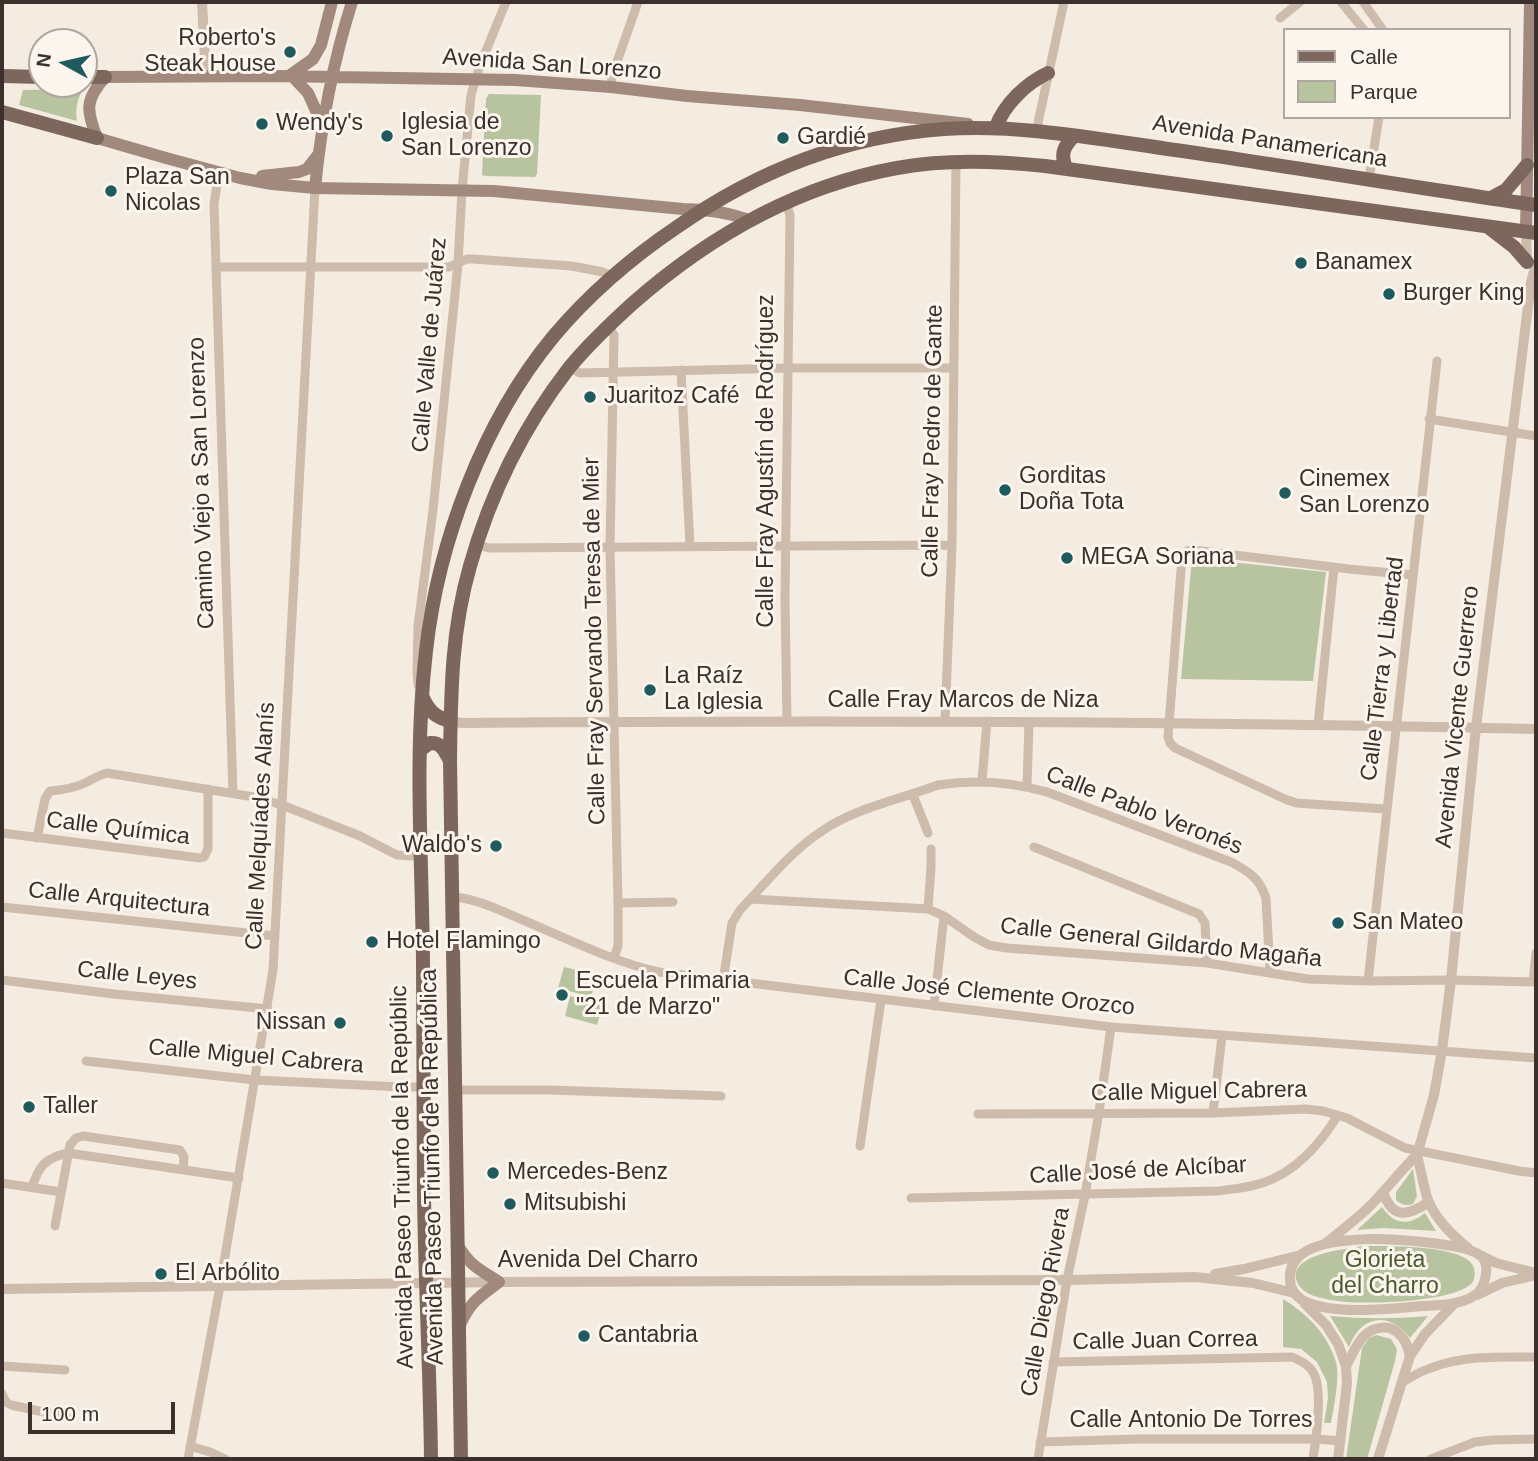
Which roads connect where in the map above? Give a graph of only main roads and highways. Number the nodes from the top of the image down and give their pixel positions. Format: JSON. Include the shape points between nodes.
{"nodes":[{"id":1,"x":332,"y":2,"type":"edge"},
{"id":2,"x":352,"y":2,"type":"edge"},
{"id":3,"x":1530,"y":2,"type":"edge"},
{"id":4,"x":1048,"y":73,"type":"road end"},
{"id":5,"x":2,"y":76,"type":"edge"},
{"id":6,"x":28,"y":77,"type":"edge"},
{"id":7,"x":98,"y":77,"type":"edge"},
{"id":8,"x":105,"y":77,"type":"junction"},
{"id":9,"x":291,"y":77,"type":"junction"},
{"id":10,"x":333,"y":78,"type":"junction"},
{"id":11,"x":2,"y":112,"type":"edge"},
{"id":12,"x":323,"y":124,"type":"junction"},
{"id":13,"x":996,"y":127,"type":"junction"},
{"id":14,"x":1074,"y":136,"type":"junction"},
{"id":15,"x":97,"y":138,"type":"junction"},
{"id":16,"x":318,"y":155,"type":"junction"},
{"id":17,"x":1527,"y":165,"type":"junction"},
{"id":18,"x":1066,"y":168,"type":"junction"},
{"id":19,"x":240,"y":178,"type":"junction"},
{"id":20,"x":315,"y":188,"type":"junction"},
{"id":21,"x":1491,"y":198,"type":"junction"},
{"id":22,"x":1531,"y":204,"type":"edge"},
{"id":23,"x":704,"y":209,"type":"junction"},
{"id":24,"x":749,"y":220,"type":"junction"},
{"id":25,"x":1487,"y":226,"type":"junction"},
{"id":26,"x":1531,"y":232,"type":"edge"},
{"id":27,"x":1534,"y":264,"type":"edge"},
{"id":28,"x":422,"y":697,"type":"junction"},
{"id":29,"x":450,"y":720,"type":"junction"},
{"id":30,"x":420,"y":750,"type":"junction"},
{"id":31,"x":450,"y":760,"type":"junction"},
{"id":32,"x":457,"y":1244,"type":"junction"},
{"id":33,"x":459,"y":1327,"type":"junction"},
{"id":34,"x":431,"y":1459,"type":"edge"},
{"id":35,"x":461,"y":1459,"type":"edge"}],
"edges":[{"from":1,"to":9,"type":"main road","via":[[321,45],[313,59]]},
{"from":2,"to":10,"type":"main road"},
{"from":3,"to":17,"type":"main road","name":"Avenida Vicente Guerrero"},
{"from":4,"to":13,"type":"main road","via":[[1024,89]]},
{"from":5,"to":6,"type":"main road"},
{"from":7,"to":8,"type":"main road"},
{"from":8,"to":9,"type":"main road","name":"Avenida San Lorenzo"},
{"from":8,"to":15,"type":"main road","via":[[89,102]]},
{"from":9,"to":10,"type":"main road","name":"Avenida San Lorenzo"},
{"from":9,"to":12,"type":"main road","via":[[308,93]]},
{"from":10,"to":12,"type":"main road"},
{"from":10,"to":13,"type":"main road","name":"Avenida San Lorenzo","via":[[515,80],[611,87]]},
{"from":11,"to":15,"type":"main road"},
{"from":12,"to":16,"type":"main road"},
{"from":13,"to":14,"type":"main road","name":"Avenida Panamericana"},
{"from":13,"to":23,"type":"main road","name":"Avenida Paseo Triunfo de la Repúblic","via":[[907,133],[838,148],[776,169]]},
{"from":14,"to":18,"type":"main road","via":[[1063,151]]},
{"from":14,"to":21,"type":"main road","name":"Avenida Panamericana"},
{"from":15,"to":19,"type":"main road"},
{"from":16,"to":19,"type":"main road","via":[[299,172]]},
{"from":16,"to":20,"type":"main road"},
{"from":17,"to":21,"type":"main road","via":[[1506,190]]},
{"from":17,"to":22,"type":"main road","name":"Avenida Vicente Guerrero"},
{"from":18,"to":24,"type":"main road","name":"Avenida Paseo Triunfo de la República","via":[[956,162],[897,168],[817,189]]},
{"from":18,"to":25,"type":"main road"},
{"from":19,"to":20,"type":"main road"},
{"from":20,"to":23,"type":"main road","via":[[463,190]]},
{"from":21,"to":22,"type":"main road","name":"Avenida Panamericana"},
{"from":22,"to":26,"type":"main road","name":"Avenida Vicente Guerrero"},
{"from":23,"to":24,"type":"main road"},
{"from":23,"to":28,"type":"main road","name":"Avenida Paseo Triunfo de la Repúblic","via":[[656,241],[578,309],[508,403],[458,512],[427,639]]},
{"from":24,"to":29,"type":"main road","name":"Avenida Paseo Triunfo de la República","via":[[650,288],[608,326],[546,400],[502,481],[476,544],[460,604]]},
{"from":25,"to":26,"type":"main road"},
{"from":25,"to":27,"type":"main road"},
{"from":28,"to":29,"type":"main road","via":[[432,714]]},
{"from":28,"to":30,"type":"main road","name":"Avenida Paseo Triunfo de la Repúblic"},
{"from":29,"to":31,"type":"main road","name":"Avenida Paseo Triunfo de la República"},
{"from":30,"to":31,"type":"main road","via":[[430,743],[439,744]]},
{"from":30,"to":34,"type":"main road","name":"Avenida Paseo Triunfo de la Repúblic"},
{"from":31,"to":32,"type":"main road","name":"Avenida Paseo Triunfo de la República"},
{"from":32,"to":33,"type":"main road","name":"Avenida Paseo Triunfo de la República"},
{"from":32,"to":33,"type":"main road","via":[[473,1266],[499,1282],[475,1300]]},
{"from":33,"to":35,"type":"main road","name":"Avenida Paseo Triunfo de la República"}]}
